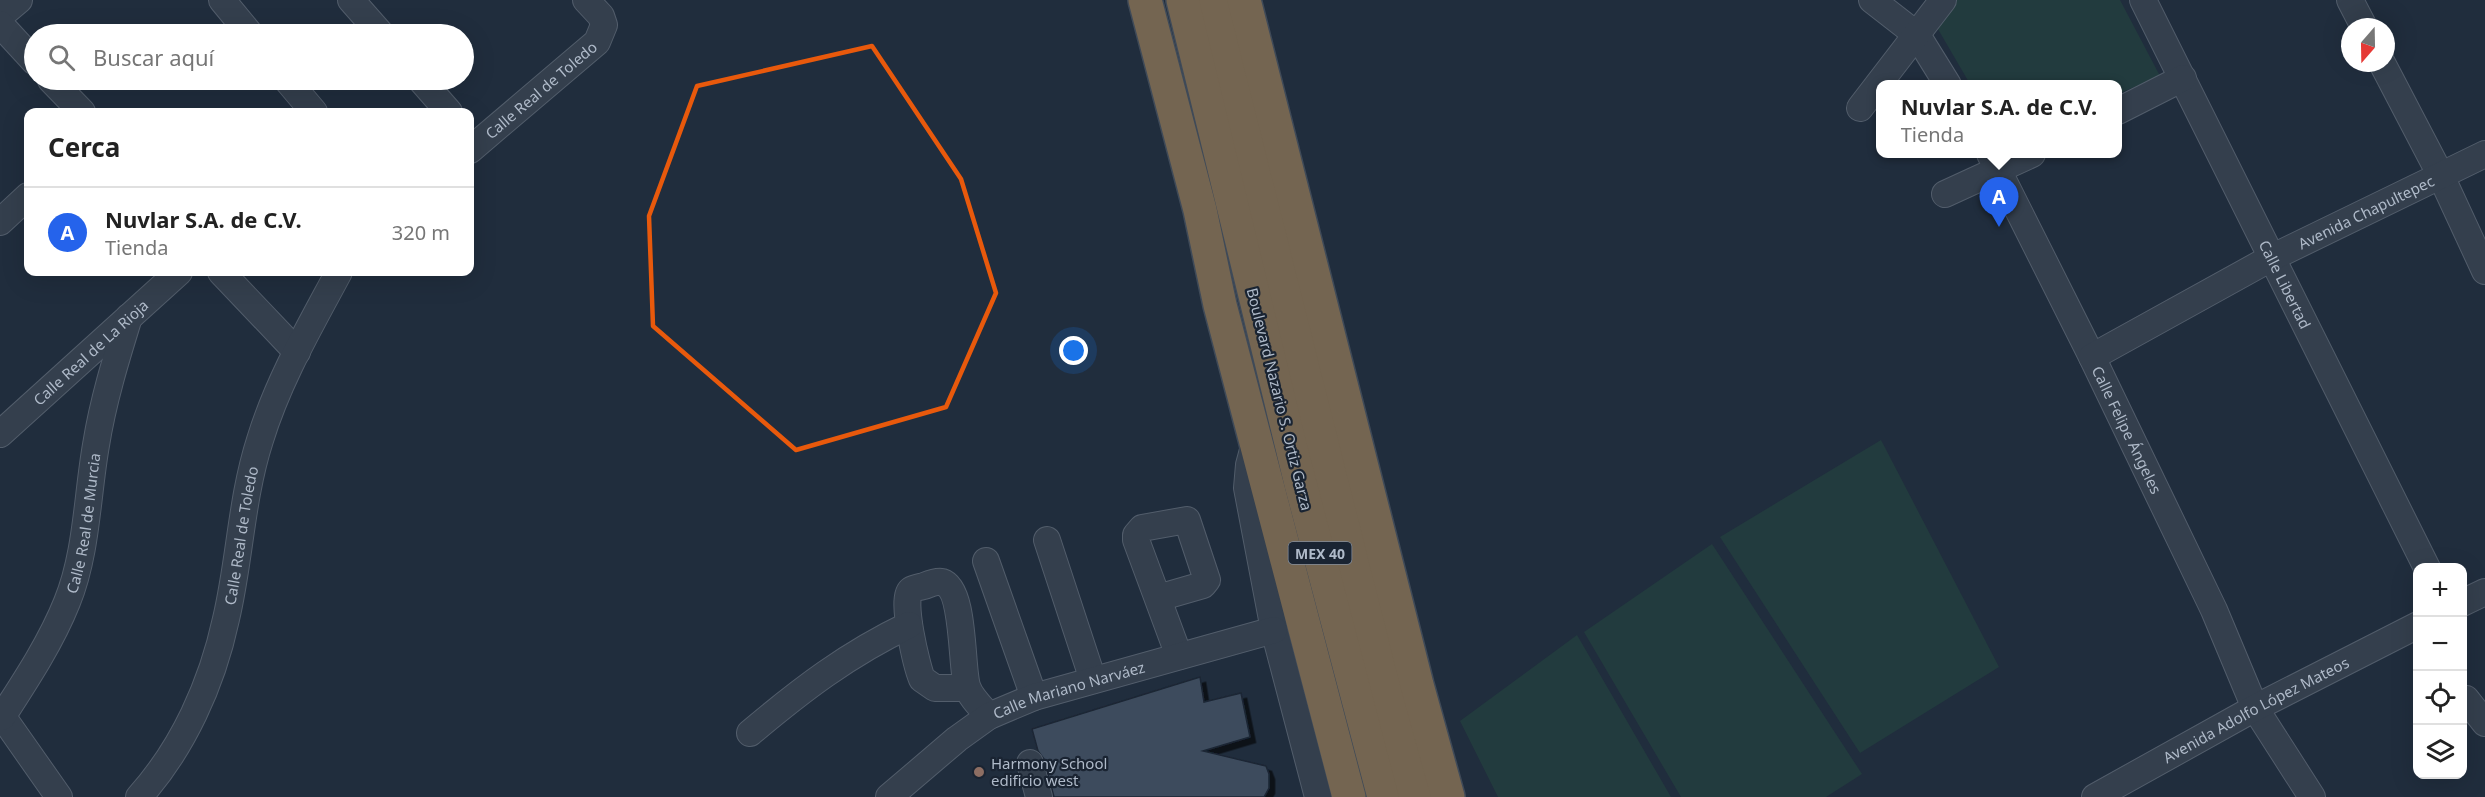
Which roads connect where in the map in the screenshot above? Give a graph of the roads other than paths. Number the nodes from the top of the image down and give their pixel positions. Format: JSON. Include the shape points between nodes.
{"nodes":[{"id":1,"x":19,"y":0,"type":"edge"},
{"id":2,"x":222,"y":0,"type":"edge"},
{"id":3,"x":351,"y":0,"type":"edge"},
{"id":4,"x":586,"y":0,"type":"edge"},
{"id":5,"x":1145,"y":0,"type":"edge"},
{"id":6,"x":1183,"y":0,"type":"edge"},
{"id":7,"x":1216,"y":0,"type":"edge"},
{"id":8,"x":1244,"y":0,"type":"edge"},
{"id":9,"x":1872,"y":0,"type":"edge"},
{"id":10,"x":1943,"y":0,"type":"edge"},
{"id":11,"x":2143,"y":0,"type":"edge"},
{"id":12,"x":2349,"y":0,"type":"edge"},
{"id":13,"x":0,"y":16,"type":"edge"},
{"id":14,"x":2359,"y":18,"type":"edge"},
{"id":15,"x":0,"y":24,"type":"edge"},
{"id":16,"x":242,"y":24,"type":"edge"},
{"id":17,"x":372,"y":24,"type":"edge"},
{"id":18,"x":1917,"y":35,"type":"junction"},
{"id":19,"x":24,"y":51,"type":"edge"},
{"id":20,"x":2387,"y":72,"type":"edge"},
{"id":21,"x":2183,"y":78,"type":"junction"},
{"id":22,"x":1882,"y":80,"type":"edge"},
{"id":23,"x":1945,"y":80,"type":"edge"},
{"id":24,"x":1876,"y":88,"type":"edge"},
{"id":25,"x":61,"y":90,"type":"edge"},
{"id":26,"x":295,"y":90,"type":"edge"},
{"id":27,"x":429,"y":90,"type":"edge"},
{"id":28,"x":78,"y":108,"type":"edge"},
{"id":29,"x":311,"y":108,"type":"edge"},
{"id":30,"x":445,"y":108,"type":"edge"},
{"id":31,"x":1860,"y":108,"type":"dead end"},
{"id":32,"x":2122,"y":109,"type":"edge"},
{"id":33,"x":474,"y":142,"type":"edge"},
{"id":34,"x":2485,"y":154,"type":"edge"},
{"id":35,"x":1995,"y":161,"type":"edge"},
{"id":36,"x":2441,"y":176,"type":"junction"},
{"id":37,"x":1945,"y":194,"type":"dead end"},
{"id":38,"x":24,"y":200,"type":"edge"},
{"id":39,"x":1200,"y":210,"type":"junction"},
{"id":40,"x":0,"y":222,"type":"edge"},
{"id":41,"x":2271,"y":258,"type":"junction"},
{"id":42,"x":2485,"y":271,"type":"edge"},
{"id":43,"x":175,"y":276,"type":"edge"},
{"id":44,"x":225,"y":276,"type":"edge"},
{"id":45,"x":337,"y":276,"type":"edge"},
{"id":46,"x":129,"y":317,"type":"junction"},
{"id":47,"x":297,"y":352,"type":"junction"},
{"id":48,"x":2092,"y":357,"type":"junction"},
{"id":49,"x":0,"y":434,"type":"edge"},
{"id":50,"x":1256,"y":439,"type":"junction"},
{"id":51,"x":1301,"y":484,"type":"junction"},
{"id":52,"x":1047,"y":540,"type":"dead end"},
{"id":53,"x":986,"y":561,"type":"dead end"},
{"id":54,"x":2425,"y":563,"type":"edge"},
{"id":55,"x":2485,"y":592,"type":"edge"},
{"id":56,"x":1158,"y":598,"type":"dead end"},
{"id":57,"x":2467,"y":601,"type":"edge"},
{"id":58,"x":909,"y":626,"type":"junction"},
{"id":59,"x":2413,"y":628,"type":"edge"},
{"id":60,"x":1274,"y":630,"type":"junction"},
{"id":61,"x":1374,"y":637,"type":"junction"},
{"id":62,"x":1179,"y":656,"type":"junction"},
{"id":63,"x":1093,"y":681,"type":"junction"},
{"id":64,"x":1417,"y":685,"type":"junction"},
{"id":65,"x":968,"y":688,"type":"junction"},
{"id":66,"x":1034,"y":697,"type":"junction"},
{"id":67,"x":2467,"y":700,"type":"edge"},
{"id":68,"x":2255,"y":708,"type":"junction"},
{"id":69,"x":1,"y":715,"type":"edge"},
{"id":70,"x":989,"y":716,"type":"junction"},
{"id":71,"x":2485,"y":723,"type":"edge"},
{"id":72,"x":750,"y":734,"type":"dead end"},
{"id":73,"x":1030,"y":763,"type":"dead end"},
{"id":74,"x":59,"y":797,"type":"edge"},
{"id":75,"x":139,"y":797,"type":"edge"},
{"id":76,"x":889,"y":797,"type":"edge"},
{"id":77,"x":1039,"y":797,"type":"edge"},
{"id":78,"x":1318,"y":797,"type":"edge"},
{"id":79,"x":1349,"y":797,"type":"edge"},
{"id":80,"x":1384,"y":797,"type":"edge"},
{"id":81,"x":1416,"y":797,"type":"edge"},
{"id":82,"x":1448,"y":797,"type":"edge"},
{"id":83,"x":2096,"y":797,"type":"edge"},
{"id":84,"x":2312,"y":797,"type":"edge"}],
"edges":[{"from":1,"to":13,"type":"street"},
{"from":2,"to":16,"type":"street"},
{"from":3,"to":17,"type":"street"},
{"from":4,"to":33,"type":"street","name":"Calle Real de Toledo","via":[[604,25],[597,42]]},
{"from":5,"to":39,"type":"highway"},
{"from":6,"to":51,"type":"highway","name":"Boulevard Nazario S. Ortiz Garza","number":"MEX 40"},
{"from":7,"to":61,"type":"highway","number":"MEX 40"},
{"from":8,"to":64,"type":"highway"},
{"from":9,"to":18,"type":"street"},
{"from":10,"to":18,"type":"street"},
{"from":11,"to":21,"type":"street","name":"Calle Libertad"},
{"from":12,"to":14,"type":"street"},
{"from":15,"to":19,"type":"street"},
{"from":18,"to":22,"type":"street"},
{"from":18,"to":23,"type":"street"},
{"from":20,"to":36,"type":"street"},
{"from":21,"to":32,"type":"street"},
{"from":21,"to":41,"type":"street","name":"Calle Libertad"},
{"from":24,"to":31,"type":"street"},
{"from":25,"to":28,"type":"street"},
{"from":26,"to":29,"type":"street"},
{"from":27,"to":30,"type":"street"},
{"from":34,"to":36,"type":"street","name":"Avenida Chapultepec"},
{"from":35,"to":37,"type":"street"},
{"from":35,"to":48,"type":"street","name":"Calle Felipe Ángeles"},
{"from":36,"to":41,"type":"street","name":"Avenida Chapultepec"},
{"from":36,"to":42,"type":"street"},
{"from":38,"to":40,"type":"street"},
{"from":39,"to":50,"type":"highway","via":[[1220,305]]},
{"from":39,"to":51,"type":"highway","via":[[1215,244],[1270,423]]},
{"from":41,"to":48,"type":"street","name":"Avenida Chapultepec"},
{"from":41,"to":54,"type":"street","name":"Calle Libertad"},
{"from":43,"to":46,"type":"street","name":"Calle Real de La Rioja"},
{"from":44,"to":47,"type":"street"},
{"from":45,"to":47,"type":"street","name":"Calle Real de Toledo"},
{"from":46,"to":49,"type":"street","name":"Calle Real de La Rioja"},
{"from":46,"to":69,"type":"street","name":"Calle Real de Murcia","via":[[96,444],[80,560],[68,600],[39,657]]},
{"from":47,"to":75,"type":"street","name":"Calle Real de Toledo","via":[[272,405],[247,489],[226,619],[209,677],[172,754]]},
{"from":48,"to":68,"type":"street","name":"Calle Felipe Ángeles","via":[[2214,610]]},
{"from":50,"to":60,"type":"street","via":[[1248,465],[1247,488]]},
{"from":50,"to":79,"type":"highway"},
{"from":51,"to":80,"type":"highway","name":"Boulevard Nazario S. Ortiz Garza","number":"MEX 40"},
{"from":52,"to":63,"type":"street"},
{"from":53,"to":66,"type":"street"},
{"from":55,"to":57,"type":"street"},
{"from":56,"to":62,"type":"street"},
{"from":58,"to":65,"type":"street","via":[[922,679],[935,688]]},
{"from":58,"to":65,"type":"street","via":[[908,593],[937,582],[947,585],[958,616]]},
{"from":58,"to":72,"type":"street","via":[[835,666]]},
{"from":59,"to":68,"type":"street","name":"Avenida Adolfo López Mateos"},
{"from":60,"to":62,"type":"street","name":"Calle Mariano Narváez"},
{"from":60,"to":78,"type":"street"},
{"from":61,"to":64,"type":"highway"},
{"from":61,"to":81,"type":"highway","number":"MEX 40"},
{"from":62,"to":63,"type":"street","name":"Calle Mariano Narváez"},
{"from":63,"to":66,"type":"street","name":"Calle Mariano Narváez"},
{"from":64,"to":82,"type":"highway"},
{"from":65,"to":70,"type":"street"},
{"from":66,"to":70,"type":"street","name":"Calle Mariano Narváez"},
{"from":67,"to":71,"type":"street"},
{"from":68,"to":83,"type":"street","name":"Avenida Adolfo López Mateos"},
{"from":68,"to":84,"type":"street","name":"Calle Felipe Ángeles"},
{"from":69,"to":74,"type":"street"},
{"from":70,"to":76,"type":"street","name":"Calle Mariano Narváez"},
{"from":73,"to":77,"type":"street"}]}
